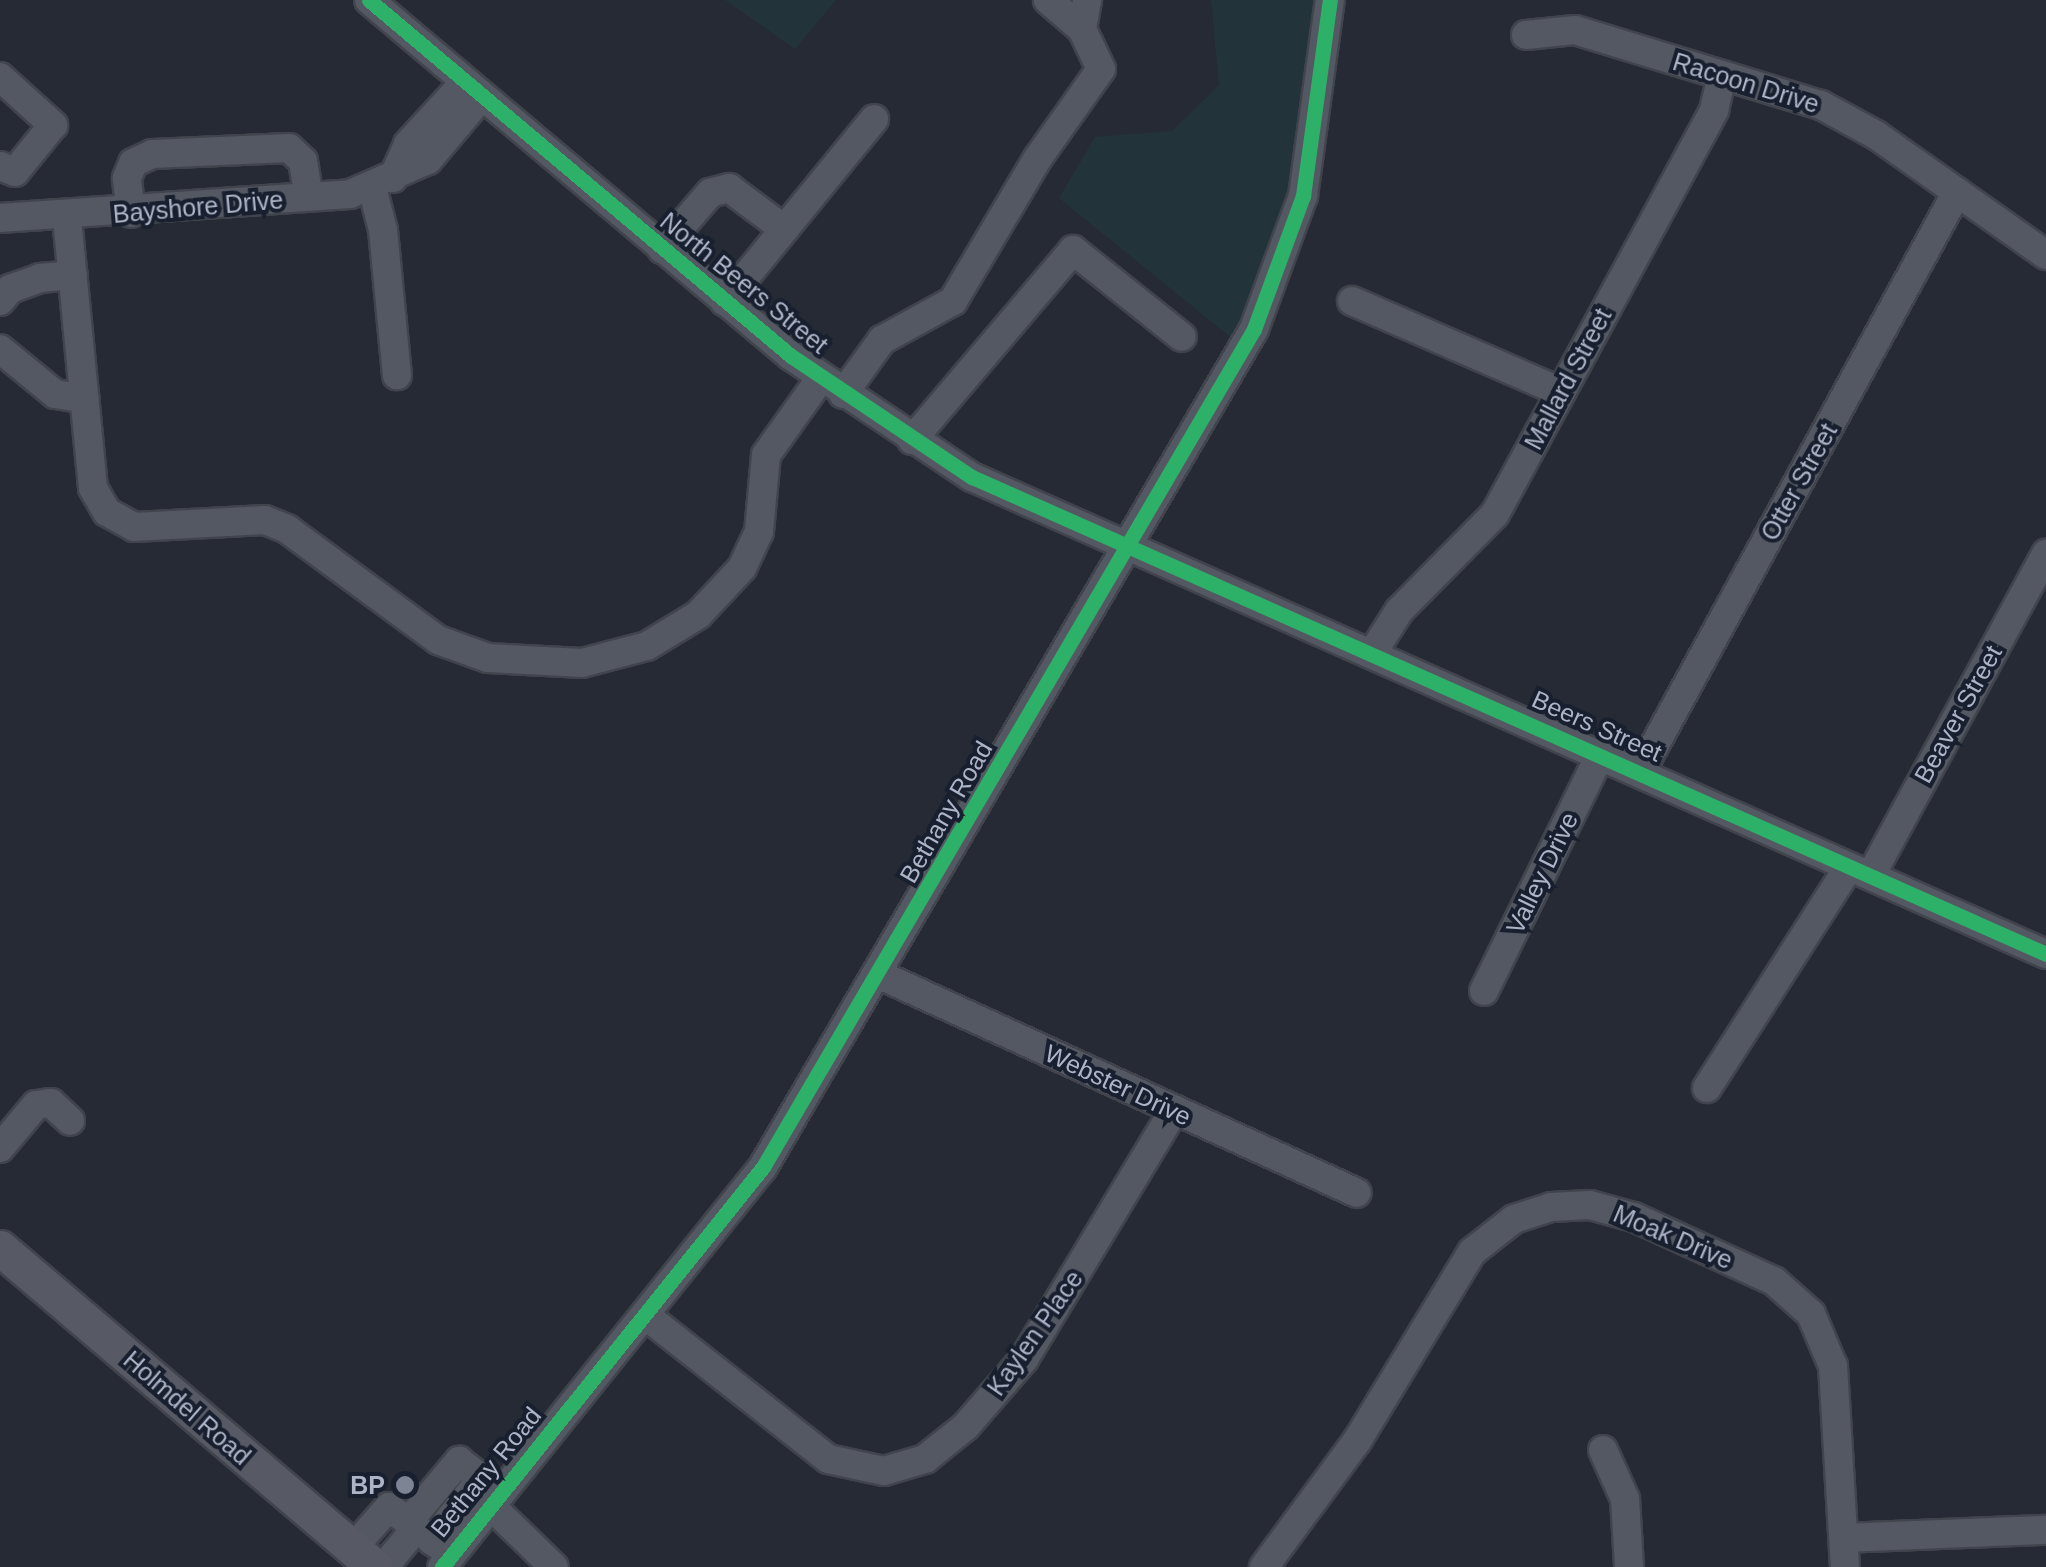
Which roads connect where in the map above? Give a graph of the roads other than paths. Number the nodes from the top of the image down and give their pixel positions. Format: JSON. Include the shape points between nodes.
{"nodes":[{"id":1,"x":369,"y":0,"type":"edge"},
{"id":2,"x":1048,"y":0,"type":"edge"},
{"id":3,"x":1088,"y":0,"type":"edge"},
{"id":4,"x":1330,"y":0,"type":"edge"},
{"id":5,"x":1082,"y":29,"type":"junction"},
{"id":6,"x":1526,"y":35,"type":"dead end"},
{"id":7,"x":1722,"y":76,"type":"junction"},
{"id":8,"x":0,"y":77,"type":"edge"},
{"id":9,"x":472,"y":90,"type":"junction"},
{"id":10,"x":874,"y":119,"type":"dead end"},
{"id":11,"x":0,"y":166,"type":"edge"},
{"id":12,"x":382,"y":182,"type":"junction"},
{"id":13,"x":1957,"y":192,"type":"junction"},
{"id":14,"x":309,"y":197,"type":"junction"},
{"id":15,"x":131,"y":213,"type":"junction"},
{"id":16,"x":0,"y":218,"type":"edge"},
{"id":17,"x":67,"y":218,"type":"junction"},
{"id":18,"x":784,"y":230,"type":"junction"},
{"id":19,"x":662,"y":249,"type":"junction"},
{"id":20,"x":2046,"y":255,"type":"edge"},
{"id":21,"x":73,"y":275,"type":"junction"},
{"id":22,"x":0,"y":300,"type":"edge"},
{"id":23,"x":1352,"y":301,"type":"dead end"},
{"id":24,"x":726,"y":302,"type":"junction"},
{"id":25,"x":1182,"y":337,"type":"dead end"},
{"id":26,"x":0,"y":349,"type":"edge"},
{"id":27,"x":398,"y":375,"type":"dead end"},
{"id":28,"x":832,"y":386,"type":"junction"},
{"id":29,"x":1561,"y":392,"type":"junction"},
{"id":30,"x":85,"y":399,"type":"junction"},
{"id":31,"x":912,"y":440,"type":"junction"},
{"id":32,"x":1127,"y":545,"type":"junction"},
{"id":33,"x":2046,"y":554,"type":"edge"},
{"id":34,"x":1373,"y":652,"type":"junction"},
{"id":35,"x":1600,"y":755,"type":"junction"},
{"id":36,"x":1640,"y":772,"type":"junction"},
{"id":37,"x":1860,"y":871,"type":"junction"},
{"id":38,"x":2046,"y":954,"type":"edge"},
{"id":39,"x":880,"y":975,"type":"junction"},
{"id":40,"x":1484,"y":991,"type":"dead end"},
{"id":41,"x":1707,"y":1088,"type":"dead end"},
{"id":42,"x":1174,"y":1110,"type":"junction"},
{"id":43,"x":70,"y":1121,"type":"dead end"},
{"id":44,"x":0,"y":1148,"type":"edge"},
{"id":45,"x":1357,"y":1193,"type":"dead end"},
{"id":46,"x":0,"y":1248,"type":"edge"},
{"id":47,"x":645,"y":1315,"type":"junction"},
{"id":48,"x":1603,"y":1450,"type":"dead end"},
{"id":49,"x":491,"y":1492,"type":"junction"},
{"id":50,"x":2046,"y":1530,"type":"edge"},
{"id":51,"x":1844,"y":1538,"type":"junction"},
{"id":52,"x":430,"y":1543,"type":"edge"},
{"id":53,"x":364,"y":1558,"type":"edge"},
{"id":54,"x":384,"y":1567,"type":"edge"},
{"id":55,"x":554,"y":1567,"type":"edge"},
{"id":56,"x":1264,"y":1567,"type":"edge"},
{"id":57,"x":1629,"y":1567,"type":"edge"},
{"id":58,"x":1845,"y":1567,"type":"edge"}],
"edges":[{"from":1,"to":9,"type":"street","name":"North Beers Street"},
{"from":2,"to":5,"type":"street"},
{"from":3,"to":5,"type":"street"},
{"from":4,"to":32,"type":"street","name":"Bethany Road","via":[[1313,153],[1281,266],[1254,329]]},
{"from":5,"to":28,"type":"street","via":[[1101,70],[1038,158],[983,259],[953,300],[882,340]]},
{"from":6,"to":7,"type":"street","name":"Racoon Drive","via":[[1575,30]]},
{"from":7,"to":13,"type":"street","name":"Racoon Drive","via":[[1840,114]]},
{"from":7,"to":29,"type":"street","name":"Mallard Street","via":[[1714,110]]},
{"from":8,"to":11,"type":"street","via":[[53,125],[15,172]]},
{"from":9,"to":12,"type":"street","name":"Bayshore Drive","via":[[428,160]]},
{"from":9,"to":19,"type":"street","name":"North Beers Street"},
{"from":10,"to":18,"type":"street"},
{"from":12,"to":14,"type":"street","name":"Bayshore Drive"},
{"from":12,"to":27,"type":"street"},
{"from":13,"to":20,"type":"street","name":"Racoon Drive"},
{"from":13,"to":36,"type":"street","name":"Otter Street"},
{"from":14,"to":15,"type":"street","name":"Bayshore Drive"},
{"from":14,"to":15,"type":"street","via":[[303,161],[289,148],[152,154],[134,163],[128,178]]},
{"from":15,"to":17,"type":"street","name":"Bayshore Drive"},
{"from":16,"to":17,"type":"street","name":"Bayshore Drive"},
{"from":17,"to":21,"type":"street"},
{"from":18,"to":19,"type":"street","via":[[729,188],[710,193]]},
{"from":18,"to":24,"type":"street"},
{"from":19,"to":24,"type":"street","name":"North Beers Street"},
{"from":21,"to":22,"type":"street","via":[[40,278]]},
{"from":21,"to":30,"type":"street"},
{"from":23,"to":29,"type":"street"},
{"from":24,"to":28,"type":"street","name":"North Beers Street"},
{"from":25,"to":31,"type":"street","via":[[1074,250]]},
{"from":26,"to":30,"type":"street","via":[[55,394]]},
{"from":28,"to":30,"type":"street","via":[[766,455],[759,532],[742,568],[698,616],[646,646],[582,663],[488,658],[438,640],[287,529],[265,520],[134,527],[117,521],[94,488]]},
{"from":28,"to":31,"type":"street","name":"North Beers Street"},
{"from":29,"to":34,"type":"street","name":"Mallard Street","via":[[1484,531],[1400,612]]},
{"from":31,"to":32,"type":"street","name":"North Beers Street","via":[[1070,524]]},
{"from":32,"to":34,"type":"street","name":"Beers Street"},
{"from":32,"to":39,"type":"street","name":"Bethany Road"},
{"from":33,"to":37,"type":"street","name":"Beaver Street"},
{"from":34,"to":35,"type":"street","name":"Beers Street"},
{"from":35,"to":36,"type":"street","name":"Beers Street"},
{"from":35,"to":40,"type":"street","name":"Valley Drive"},
{"from":36,"to":37,"type":"street","name":"Beers Street"},
{"from":37,"to":38,"type":"street","name":"Beers Street"},
{"from":37,"to":41,"type":"street","name":"Beaver Street"},
{"from":39,"to":42,"type":"street","name":"Webster Drive"},
{"from":39,"to":47,"type":"street","name":"Bethany Road","via":[[763,1167]]},
{"from":42,"to":45,"type":"street","name":"Webster Drive"},
{"from":42,"to":47,"type":"street","name":"Kaylen Place","via":[[1024,1359],[966,1426],[924,1459],[884,1471],[828,1459]]},
{"from":43,"to":44,"type":"street","via":[[51,1103],[36,1105]]},
{"from":46,"to":53,"type":"main road","name":"Holmdel Road"},
{"from":47,"to":49,"type":"street","name":"Bethany Road"},
{"from":48,"to":57,"type":"street","via":[[1625,1498]]},
{"from":49,"to":52,"type":"street","name":"Bethany Road"},
{"from":49,"to":52,"type":"street","via":[[459,1460]]},
{"from":49,"to":55,"type":"street"},
{"from":50,"to":51,"type":"street"},
{"from":51,"to":56,"type":"street","name":"Moak Drive","via":[[1832,1366],[1811,1314],[1774,1281],[1634,1217],[1565,1205],[1514,1219],[1472,1252],[1357,1441]]},
{"from":51,"to":58,"type":"street","name":"Moak Drive"},
{"from":52,"to":53,"type":"street","via":[[389,1508]]},
{"from":52,"to":54,"type":"street"}]}
